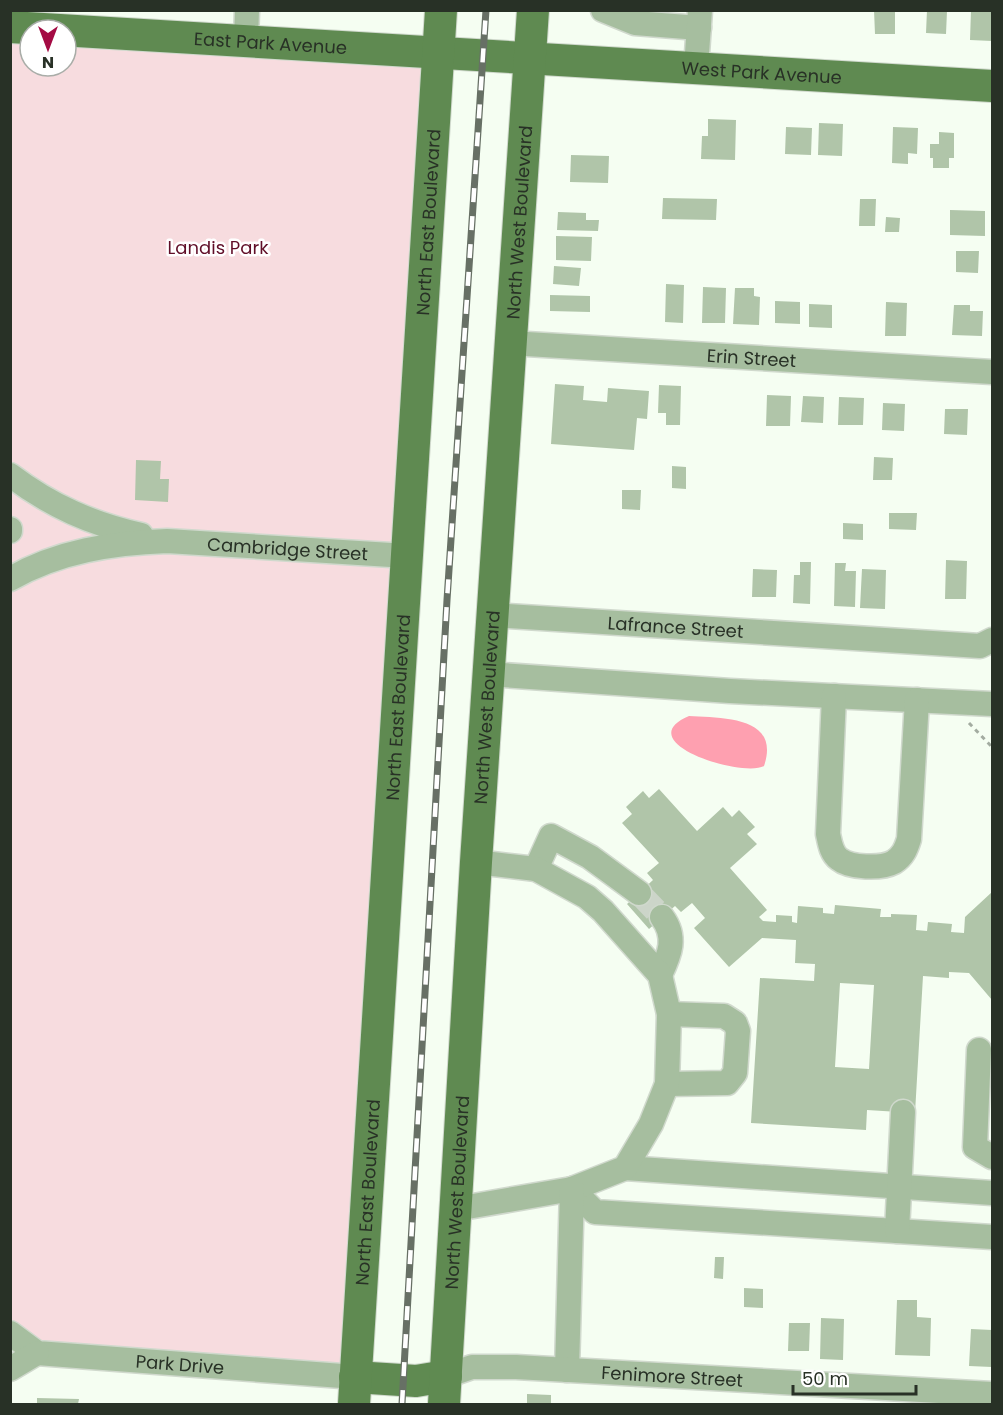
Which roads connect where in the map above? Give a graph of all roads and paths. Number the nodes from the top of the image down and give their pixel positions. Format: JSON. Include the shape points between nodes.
{"nodes":[{"id":1,"x":441,"y":10,"type":"edge"},
{"id":2,"x":533,"y":10,"type":"edge"},
{"id":3,"x":603,"y":10,"type":"edge"},
{"id":4,"x":699,"y":20,"type":"edge"},
{"id":5,"x":247,"y":25,"type":"edge"},
{"id":6,"x":10,"y":27,"type":"edge"},
{"id":7,"x":439,"y":51,"type":"junction"},
{"id":8,"x":530,"y":57,"type":"junction"},
{"id":9,"x":696,"y":68,"type":"junction"},
{"id":10,"x":993,"y":86,"type":"edge"},
{"id":11,"x":510,"y":343,"type":"junction"},
{"id":12,"x":993,"y":372,"type":"edge"},
{"id":13,"x":10,"y":475,"type":"edge"},
{"id":14,"x":167,"y":541,"type":"junction"},
{"id":15,"x":407,"y":556,"type":"junction"},
{"id":16,"x":10,"y":579,"type":"edge"},
{"id":17,"x":492,"y":615,"type":"junction"},
{"id":18,"x":993,"y":640,"type":"edge"},
{"id":19,"x":488,"y":674,"type":"junction"},
{"id":20,"x":834,"y":696,"type":"junction"},
{"id":21,"x":917,"y":700,"type":"junction"},
{"id":22,"x":950,"y":702,"type":"junction"},
{"id":23,"x":993,"y":704,"type":"edge"},
{"id":24,"x":993,"y":747,"type":"edge"},
{"id":25,"x":476,"y":862,"type":"junction"},
{"id":26,"x":536,"y":868,"type":"junction"},
{"id":27,"x":603,"y":911,"type":"junction"},
{"id":28,"x":662,"y":917,"type":"tunnel mouth"},
{"id":29,"x":660,"y":975,"type":"junction"},
{"id":30,"x":669,"y":1014,"type":"junction"},
{"id":31,"x":979,"y":1050,"type":"dead end"},
{"id":32,"x":667,"y":1084,"type":"junction"},
{"id":33,"x":903,"y":1112,"type":"dead end"},
{"id":34,"x":993,"y":1157,"type":"edge"},
{"id":35,"x":625,"y":1168,"type":"junction"},
{"id":36,"x":899,"y":1186,"type":"junction"},
{"id":37,"x":572,"y":1189,"type":"junction"},
{"id":38,"x":993,"y":1193,"type":"edge"},
{"id":39,"x":456,"y":1209,"type":"junction"},
{"id":40,"x":897,"y":1231,"type":"junction"},
{"id":41,"x":993,"y":1237,"type":"edge"},
{"id":42,"x":10,"y":1333,"type":"edge"},
{"id":43,"x":37,"y":1353,"type":"junction"},
{"id":44,"x":10,"y":1369,"type":"edge"},
{"id":45,"x":567,"y":1370,"type":"junction"},
{"id":46,"x":445,"y":1390,"type":"edge"},
{"id":47,"x":355,"y":1391,"type":"edge"},
{"id":48,"x":993,"y":1394,"type":"edge"}],
"edges":[{"from":1,"to":7,"type":"main road","name":"North East Boulevard"},
{"from":2,"to":8,"type":"main road","name":"North West Boulevard"},
{"from":3,"to":4,"type":"street","via":[[635,23]]},
{"from":4,"to":9,"type":"street"},
{"from":5,"to":6,"type":"main road","name":"East Park Avenue"},
{"from":5,"to":7,"type":"main road","name":"East Park Avenue"},
{"from":7,"to":8,"type":"main road","name":"East Park Avenue"},
{"from":7,"to":15,"type":"main road","name":"North East Boulevard"},
{"from":8,"to":9,"type":"main road","name":"West Park Avenue"},
{"from":8,"to":11,"type":"main road","name":"North West Boulevard"},
{"from":9,"to":10,"type":"main road","name":"West Park Avenue"},
{"from":11,"to":12,"type":"street","name":"Erin Street"},
{"from":11,"to":17,"type":"main road","name":"North West Boulevard"},
{"from":13,"to":14,"type":"street","name":"Cambridge Street","via":[[45,500],[84,519]]},
{"from":14,"to":15,"type":"street","name":"Cambridge Street"},
{"from":14,"to":16,"type":"street","name":"Cambridge Street","via":[[84,550]]},
{"from":15,"to":47,"type":"main road","name":"North East Boulevard"},
{"from":17,"to":18,"type":"street","name":"Lafrance Street","via":[[980,646]]},
{"from":17,"to":19,"type":"main road","name":"North West Boulevard"},
{"from":19,"to":20,"type":"street"},
{"from":19,"to":25,"type":"main road","name":"North West Boulevard"},
{"from":20,"to":21,"type":"street"},
{"from":20,"to":21,"type":"street","via":[[831,849],[839,860],[873,866],[892,863],[905,852],[909,839]]},
{"from":21,"to":22,"type":"street"},
{"from":22,"to":23,"type":"street"},
{"from":22,"to":24,"type":"path"},
{"from":25,"to":26,"type":"street"},
{"from":25,"to":39,"type":"main road","name":"North West Boulevard"},
{"from":26,"to":27,"type":"street","via":[[587,897]]},
{"from":26,"to":27,"type":"street","via":[[551,836],[590,857],[632,888]]},
{"from":27,"to":29,"type":"street"},
{"from":28,"to":29,"type":"street","via":[[672,936],[672,947]]},
{"from":29,"to":30,"type":"street"},
{"from":30,"to":32,"type":"street"},
{"from":30,"to":32,"type":"street","via":[[724,1016],[735,1023],[738,1031],[735,1073],[727,1083]]},
{"from":31,"to":34,"type":"street","via":[[975,1147]]},
{"from":32,"to":35,"type":"street","via":[[651,1124]]},
{"from":33,"to":36,"type":"street"},
{"from":35,"to":36,"type":"street"},
{"from":35,"to":37,"type":"street"},
{"from":36,"to":38,"type":"street"},
{"from":36,"to":40,"type":"street"},
{"from":37,"to":39,"type":"street"},
{"from":37,"to":40,"type":"street","via":[[596,1212]]},
{"from":37,"to":45,"type":"street"},
{"from":39,"to":46,"type":"main road","name":"North West Boulevard"},
{"from":40,"to":41,"type":"street"},
{"from":42,"to":43,"type":"street"},
{"from":43,"to":44,"type":"street"},
{"from":43,"to":47,"type":"street","name":"Park Drive"},
{"from":45,"to":46,"type":"street","name":"Fenimore Street","via":[[488,1366],[459,1370]]},
{"from":45,"to":48,"type":"street","name":"Fenimore Street"},
{"from":46,"to":47,"type":"main road","name":"Fenimore Street","via":[[433,1380],[416,1380]]}]}
